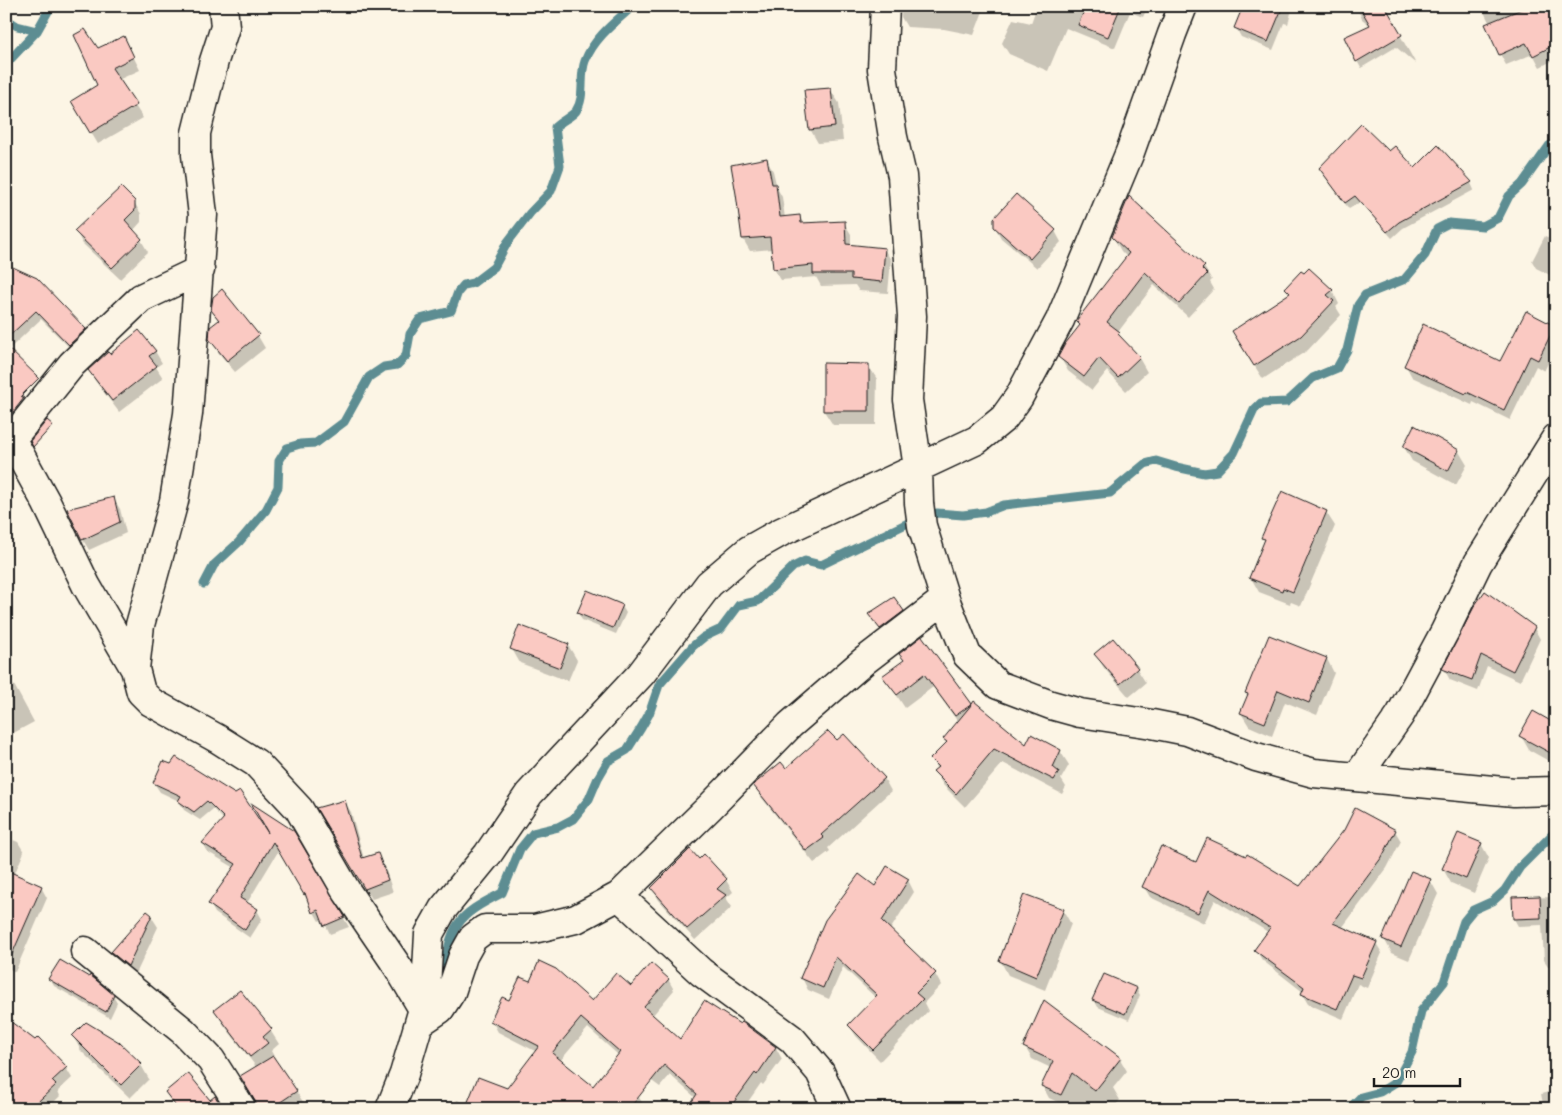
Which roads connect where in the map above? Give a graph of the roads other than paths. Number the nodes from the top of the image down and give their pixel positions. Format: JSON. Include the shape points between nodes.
{"nodes":[{"id":1,"x":223,"y":6,"type":"edge"},
{"id":2,"x":885,"y":6,"type":"edge"},
{"id":3,"x":1183,"y":6,"type":"edge"},
{"id":4,"x":200,"y":270,"type":"junction"},
{"id":5,"x":1556,"y":438,"type":"edge"},
{"id":6,"x":9,"y":443,"type":"edge"},
{"id":7,"x":918,"y":468,"type":"junction"},
{"id":8,"x":945,"y":599,"type":"junction"},
{"id":9,"x":136,"y":669,"type":"junction"},
{"id":10,"x":1357,"y":777,"type":"junction"},
{"id":11,"x":1556,"y":791,"type":"edge"},
{"id":12,"x":618,"y":896,"type":"junction"},
{"id":13,"x":85,"y":951,"type":"dead end"},
{"id":14,"x":421,"y":1016,"type":"junction"},
{"id":15,"x":242,"y":1109,"type":"edge"},
{"id":16,"x":390,"y":1109,"type":"edge"},
{"id":17,"x":837,"y":1109,"type":"edge"}],
"edges":[{"from":1,"to":4,"type":"street","via":[[224,28],[196,134],[202,215]]},
{"from":2,"to":7,"type":"street","via":[[882,69],[902,176],[912,316],[908,400]]},
{"from":3,"to":7,"type":"street","via":[[1130,152],[1087,256],[1060,320],[1020,397],[1004,418],[977,440]]},
{"from":4,"to":6,"type":"street","via":[[142,298],[72,364]]},
{"from":4,"to":9,"type":"street","via":[[188,414],[176,492],[140,625]]},
{"from":5,"to":10,"type":"street","via":[[1478,563],[1400,715]]},
{"from":6,"to":9,"type":"street","via":[[46,502],[86,585]]},
{"from":7,"to":8,"type":"street","via":[[922,526]]},
{"from":7,"to":14,"type":"street","via":[[781,532],[749,550],[708,584],[641,674],[529,794],[488,854],[443,910],[429,934]]},
{"from":8,"to":10,"type":"street","via":[[967,655],[998,685],[1051,705],[1187,731],[1256,757],[1314,773]]},
{"from":8,"to":12,"type":"street","via":[[864,661],[790,725]]},
{"from":9,"to":14,"type":"street","via":[[141,692],[151,702],[256,763],[299,809],[348,892],[398,967]]},
{"from":10,"to":11,"type":"street","via":[[1514,792]]},
{"from":12,"to":14,"type":"street","via":[[576,919],[534,928],[485,929],[473,938],[451,992],[440,1009]]},
{"from":12,"to":17,"type":"street","via":[[701,972],[792,1039],[820,1072]]},
{"from":13,"to":15,"type":"street","via":[[183,1030],[211,1060]]},
{"from":14,"to":16,"type":"street"}]}
